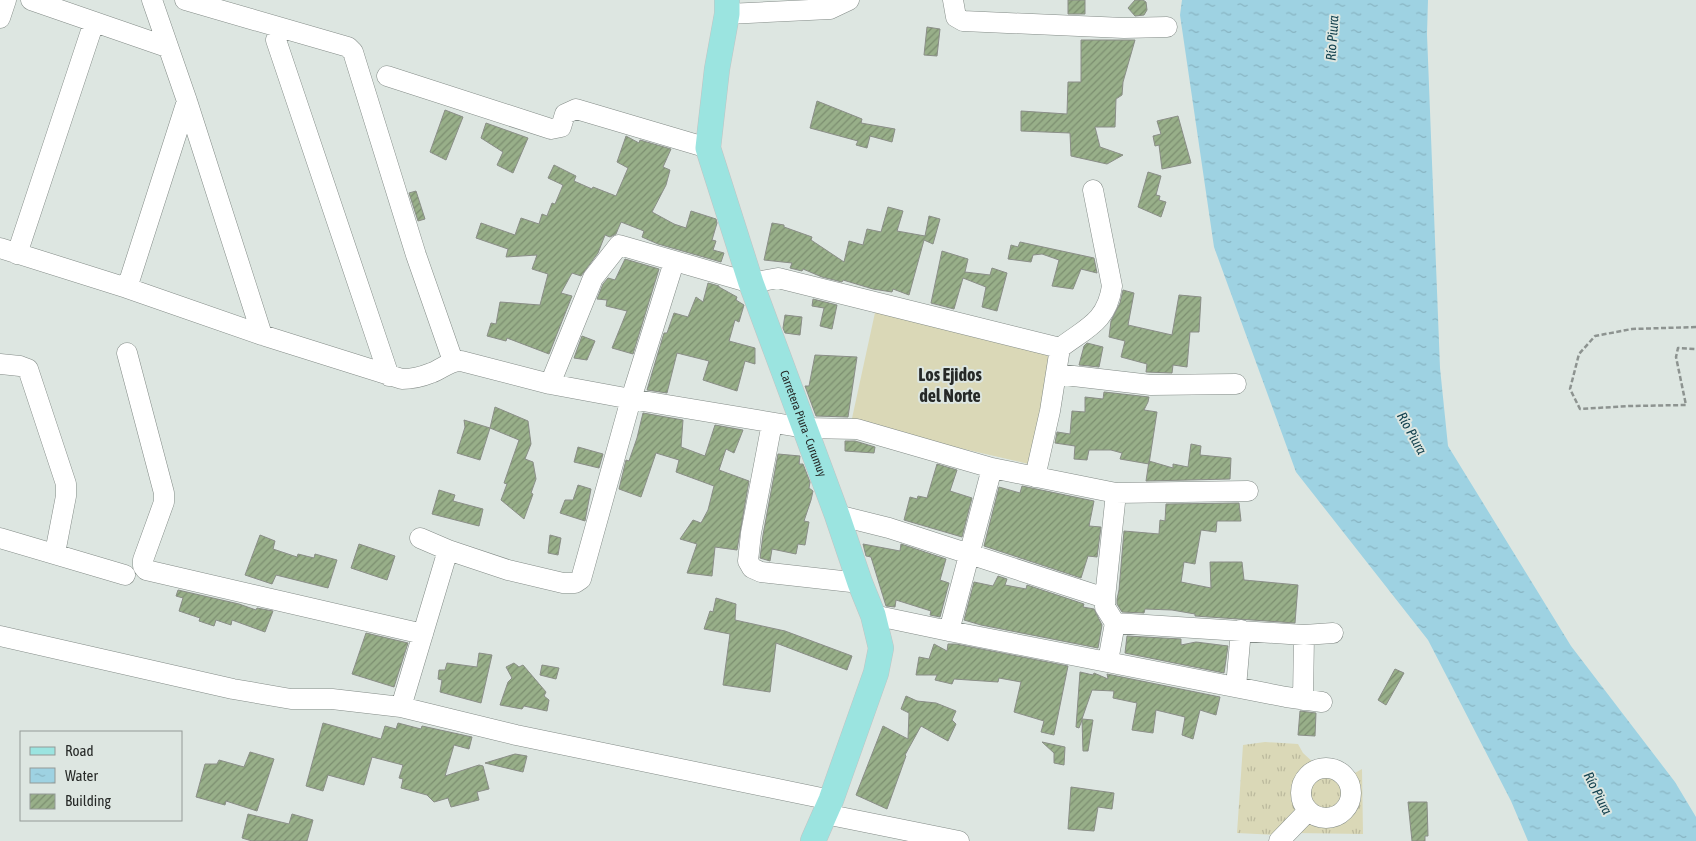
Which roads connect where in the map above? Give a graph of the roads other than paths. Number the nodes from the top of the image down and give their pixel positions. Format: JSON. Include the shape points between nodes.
{"nodes":[{"id":1,"x":6,"y":0,"type":"edge"},
{"id":2,"x":31,"y":0,"type":"edge"},
{"id":3,"x":152,"y":0,"type":"edge"},
{"id":4,"x":185,"y":0,"type":"edge"},
{"id":5,"x":849,"y":0,"type":"edge"},
{"id":6,"x":952,"y":0,"type":"edge"},
{"id":7,"x":727,"y":7,"type":"edge"},
{"id":8,"x":0,"y":18,"type":"edge"},
{"id":9,"x":94,"y":22,"type":"junction"},
{"id":10,"x":1167,"y":27,"type":"dead end"},
{"id":11,"x":276,"y":40,"type":"dead end"},
{"id":12,"x":167,"y":47,"type":"junction"},
{"id":13,"x":387,"y":76,"type":"dead end"},
{"id":14,"x":187,"y":100,"type":"junction"},
{"id":15,"x":708,"y":148,"type":"junction"},
{"id":16,"x":1093,"y":190,"type":"dead end"},
{"id":17,"x":8,"y":251,"type":"edge"},
{"id":18,"x":674,"y":262,"type":"junction"},
{"id":19,"x":751,"y":284,"type":"junction"},
{"id":20,"x":128,"y":288,"type":"junction"},
{"id":21,"x":262,"y":334,"type":"junction"},
{"id":22,"x":1060,"y":348,"type":"junction"},
{"id":23,"x":127,"y":353,"type":"dead end"},
{"id":24,"x":453,"y":361,"type":"junction"},
{"id":25,"x":0,"y":364,"type":"edge"},
{"id":26,"x":1056,"y":374,"type":"junction"},
{"id":27,"x":388,"y":376,"type":"junction"},
{"id":28,"x":550,"y":384,"type":"junction"},
{"id":29,"x":1236,"y":384,"type":"dead end"},
{"id":30,"x":630,"y":399,"type":"junction"},
{"id":31,"x":772,"y":423,"type":"junction"},
{"id":32,"x":805,"y":428,"type":"junction"},
{"id":33,"x":992,"y":468,"type":"junction"},
{"id":34,"x":1035,"y":477,"type":"junction"},
{"id":35,"x":1248,"y":491,"type":"dead end"},
{"id":36,"x":1116,"y":493,"type":"junction"},
{"id":37,"x":837,"y":515,"type":"junction"},
{"id":38,"x":0,"y":538,"type":"edge"},
{"id":39,"x":420,"y":538,"type":"dead end"},
{"id":40,"x":448,"y":550,"type":"junction"},
{"id":41,"x":55,"y":553,"type":"junction"},
{"id":42,"x":970,"y":556,"type":"junction"},
{"id":43,"x":124,"y":574,"type":"dead end"},
{"id":44,"x":860,"y":583,"type":"junction"},
{"id":45,"x":1105,"y":598,"type":"junction"},
{"id":46,"x":873,"y":615,"type":"junction"},
{"id":47,"x":1115,"y":623,"type":"junction"},
{"id":48,"x":1242,"y":630,"type":"junction"},
{"id":49,"x":949,"y":631,"type":"junction"},
{"id":50,"x":1334,"y":633,"type":"dead end"},
{"id":51,"x":423,"y":634,"type":"junction"},
{"id":52,"x":1304,"y":635,"type":"junction"},
{"id":53,"x":0,"y":636,"type":"edge"},
{"id":54,"x":1108,"y":662,"type":"junction"},
{"id":55,"x":1236,"y":687,"type":"junction"},
{"id":56,"x":401,"y":707,"type":"junction"},
{"id":57,"x":828,"y":807,"type":"junction"},
{"id":58,"x":1308,"y":811,"type":"dead end"},
{"id":59,"x":813,"y":841,"type":"edge"},
{"id":60,"x":959,"y":841,"type":"edge"},
{"id":61,"x":1279,"y":841,"type":"edge"}],
"edges":[{"from":1,"to":8,"type":"street"},
{"from":2,"to":9,"type":"street"},
{"from":3,"to":12,"type":"street"},
{"from":4,"to":24,"type":"street","via":[[348,47],[353,52],[416,255]]},
{"from":5,"to":7,"type":"street","via":[[830,8]]},
{"from":6,"to":10,"type":"street","via":[[956,17],[963,21],[1115,28]]},
{"from":7,"to":15,"type":"main road","name":"Carretera Piura - Curumuy","via":[[716,68]]},
{"from":9,"to":12,"type":"street"},
{"from":9,"to":17,"type":"street"},
{"from":11,"to":27,"type":"street"},
{"from":12,"to":14,"type":"street"},
{"from":13,"to":15,"type":"street","via":[[551,129],[561,127],[565,114],[576,109]]},
{"from":14,"to":20,"type":"street"},
{"from":14,"to":21,"type":"street"},
{"from":15,"to":19,"type":"main road","name":"Carretera Piura - Curumuy"},
{"from":16,"to":22,"type":"street","via":[[1112,286],[1110,300],[1100,319]]},
{"from":17,"to":20,"type":"street"},
{"from":18,"to":19,"type":"street"},
{"from":18,"to":28,"type":"street","via":[[619,245],[593,278]]},
{"from":18,"to":30,"type":"street"},
{"from":19,"to":22,"type":"street","via":[[778,278]]},
{"from":19,"to":32,"type":"main road","name":"Carretera Piura - Curumuy"},
{"from":20,"to":21,"type":"street"},
{"from":21,"to":27,"type":"street"},
{"from":22,"to":26,"type":"street"},
{"from":23,"to":51,"type":"street","via":[[164,493],[164,502],[143,560],[146,570]]},
{"from":24,"to":27,"type":"street","via":[[413,378]]},
{"from":24,"to":28,"type":"street","via":[[461,360]]},
{"from":25,"to":41,"type":"street","via":[[28,370],[66,484]]},
{"from":26,"to":29,"type":"street","via":[[1151,385]]},
{"from":26,"to":34,"type":"street"},
{"from":28,"to":30,"type":"street"},
{"from":30,"to":31,"type":"street"},
{"from":30,"to":40,"type":"street","via":[[581,579],[575,583],[563,583],[508,570]]},
{"from":31,"to":32,"type":"street"},
{"from":31,"to":44,"type":"street","via":[[751,533],[748,560],[752,568],[760,572]]},
{"from":32,"to":33,"type":"street","via":[[857,429]]},
{"from":32,"to":37,"type":"main road","name":"Carretera Piura - Curumuy"},
{"from":33,"to":34,"type":"street"},
{"from":33,"to":42,"type":"street"},
{"from":34,"to":36,"type":"street"},
{"from":35,"to":36,"type":"street"},
{"from":36,"to":45,"type":"street"},
{"from":37,"to":42,"type":"street","via":[[889,528]]},
{"from":37,"to":44,"type":"main road","name":"Carretera Piura - Curumuy"},
{"from":38,"to":41,"type":"street"},
{"from":39,"to":40,"type":"street"},
{"from":40,"to":51,"type":"street"},
{"from":41,"to":43,"type":"street"},
{"from":42,"to":45,"type":"street"},
{"from":42,"to":49,"type":"street"},
{"from":44,"to":46,"type":"main road","name":"Carretera Piura - Curumuy"},
{"from":45,"to":47,"type":"street","via":[[1105,607]]},
{"from":46,"to":49,"type":"street"},
{"from":46,"to":57,"type":"main road","name":"Carretera Piura - Curumuy","via":[[881,648],[880,661]]},
{"from":47,"to":48,"type":"street"},
{"from":47,"to":54,"type":"street"},
{"from":48,"to":52,"type":"street"},
{"from":48,"to":55,"type":"street"},
{"from":49,"to":54,"type":"street"},
{"from":50,"to":52,"type":"street"},
{"from":51,"to":56,"type":"street"},
{"from":52,"to":55,"type":"street","via":[[1313,701]]},
{"from":53,"to":56,"type":"street","via":[[281,697]]},
{"from":54,"to":55,"type":"street"},
{"from":56,"to":57,"type":"street"},
{"from":57,"to":59,"type":"main road","name":"Carretera Piura - Curumuy"},
{"from":57,"to":60,"type":"street"},
{"from":58,"to":61,"type":"street"}]}
